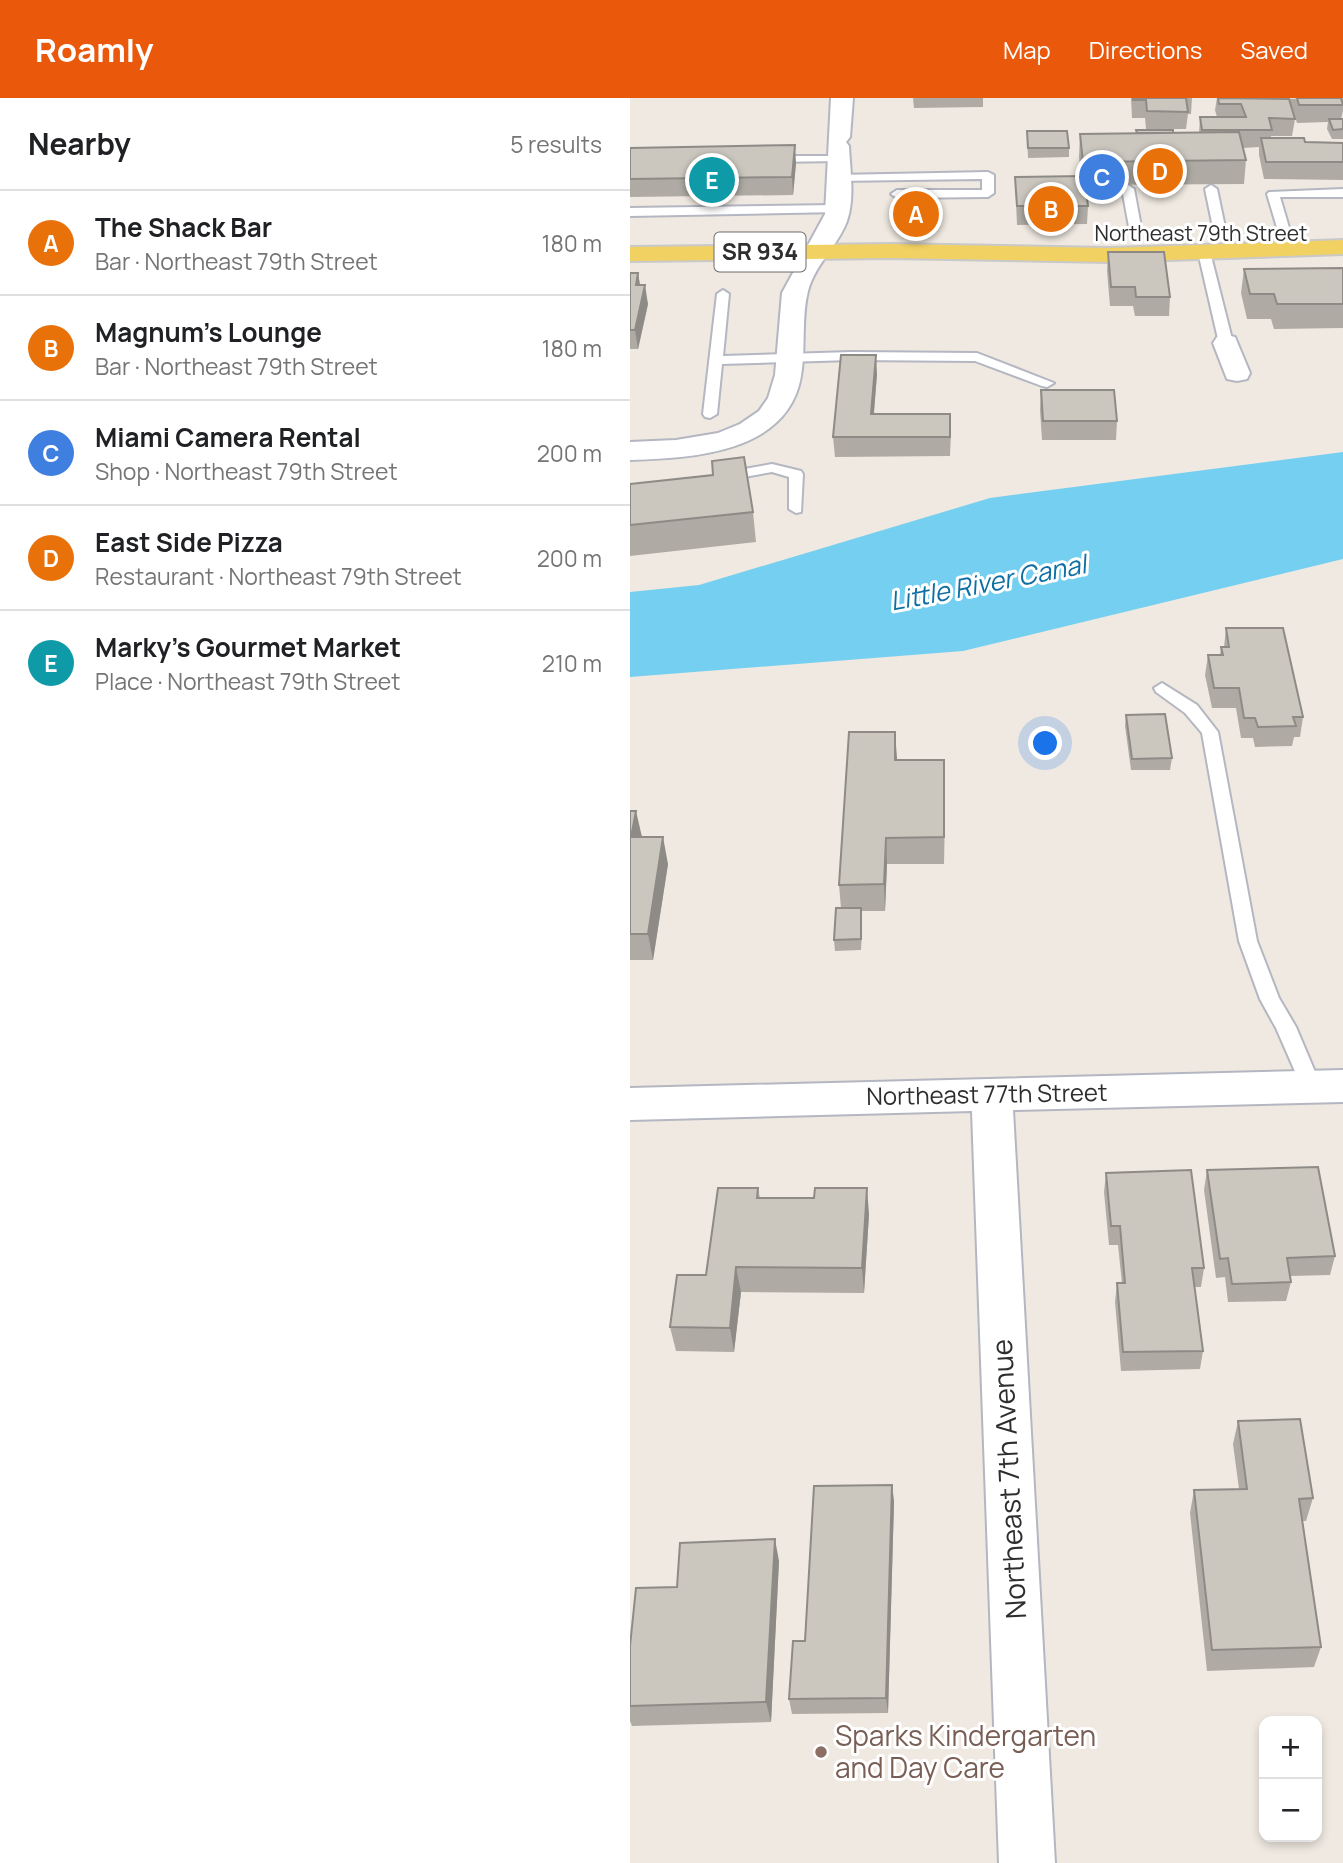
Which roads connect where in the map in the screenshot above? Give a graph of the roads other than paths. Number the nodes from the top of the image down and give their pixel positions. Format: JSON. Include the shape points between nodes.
{"nodes":[{"id":1,"x":842,"y":98,"type":"edge"},
{"id":2,"x":838,"y":155,"type":"junction"},
{"id":3,"x":764,"y":160,"type":"edge"},
{"id":4,"x":1128,"y":188,"type":"edge"},
{"id":5,"x":1212,"y":189,"type":"edge"},
{"id":6,"x":1343,"y":193,"type":"edge"},
{"id":7,"x":897,"y":194,"type":"dead end"},
{"id":8,"x":836,"y":209,"type":"junction"},
{"id":9,"x":630,"y":212,"type":"edge"},
{"id":10,"x":1284,"y":231,"type":"junction"},
{"id":11,"x":1136,"y":232,"type":"junction"},
{"id":12,"x":1220,"y":232,"type":"junction"},
{"id":13,"x":1343,"y":237,"type":"edge"},
{"id":14,"x":1343,"y":247,"type":"edge"},
{"id":15,"x":817,"y":251,"type":"junction"},
{"id":16,"x":891,"y":251,"type":"junction"},
{"id":17,"x":1204,"y":252,"type":"junction"},
{"id":18,"x":630,"y":254,"type":"edge"},
{"id":19,"x":723,"y":294,"type":"dead end"},
{"id":20,"x":1226,"y":343,"type":"joint"},
{"id":21,"x":789,"y":358,"type":"junction"},
{"id":22,"x":716,"y":360,"type":"junction"},
{"id":23,"x":1237,"y":373,"type":"dead end"},
{"id":24,"x":1047,"y":383,"type":"dead end"},
{"id":25,"x":710,"y":414,"type":"dead end"},
{"id":26,"x":630,"y":451,"type":"edge"},
{"id":27,"x":705,"y":479,"type":"edge"},
{"id":28,"x":796,"y":509,"type":"dead end"},
{"id":29,"x":1162,"y":688,"type":"dead end"},
{"id":30,"x":1327,"y":1086,"type":"edge"},
{"id":31,"x":992,"y":1095,"type":"junction"},
{"id":32,"x":630,"y":1104,"type":"edge"},
{"id":33,"x":1027,"y":1863,"type":"edge"}],
"edges":[{"from":1,"to":2,"type":"street"},
{"from":2,"to":3,"type":"lane"},
{"from":2,"to":7,"type":"lane","via":[[988,176],[988,194]]},
{"from":2,"to":8,"type":"street"},
{"from":4,"to":11,"type":"lane"},
{"from":5,"to":12,"type":"lane"},
{"from":6,"to":10,"type":"lane","via":[[1273,194]]},
{"from":8,"to":9,"type":"lane"},
{"from":8,"to":15,"type":"street","via":[[836,219]]},
{"from":10,"to":12,"type":"main road","name":"Northeast 79th Street"},
{"from":10,"to":13,"type":"main road","name":"Northeast 79th Street"},
{"from":11,"to":12,"type":"main road","name":"Northeast 79th Street"},
{"from":11,"to":16,"type":"main road","name":"Northeast 79th Street","via":[[1045,234]]},
{"from":14,"to":17,"type":"main road","name":"Northeast 79th Street","number":"SR 934"},
{"from":15,"to":16,"type":"main road","name":"Northeast 79th Street","number":"SR 934"},
{"from":15,"to":18,"type":"main road","name":"Northeast 79th Street","number":"SR 934"},
{"from":15,"to":21,"type":"street","via":[[796,285]]},
{"from":16,"to":17,"type":"main road","name":"Northeast 79th Street","number":"SR 934"},
{"from":17,"to":20,"type":"lane"},
{"from":19,"to":22,"type":"lane"},
{"from":20,"to":23,"type":"street"},
{"from":21,"to":22,"type":"lane"},
{"from":21,"to":24,"type":"lane","via":[[977,357]]},
{"from":21,"to":26,"type":"street","via":[[782,401],[768,419],[752,429],[696,446]]},
{"from":22,"to":25,"type":"lane"},
{"from":27,"to":28,"type":"lane","via":[[772,468],[796,474]]},
{"from":29,"to":30,"type":"lane","via":[[1191,709],[1210,732],[1248,941],[1270,999]]},
{"from":30,"to":31,"type":"street","name":"Northeast 77th Street"},
{"from":31,"to":32,"type":"street","name":"Northeast 77th Street"},
{"from":31,"to":33,"type":"street","name":"Northeast 7th Avenue"}]}
